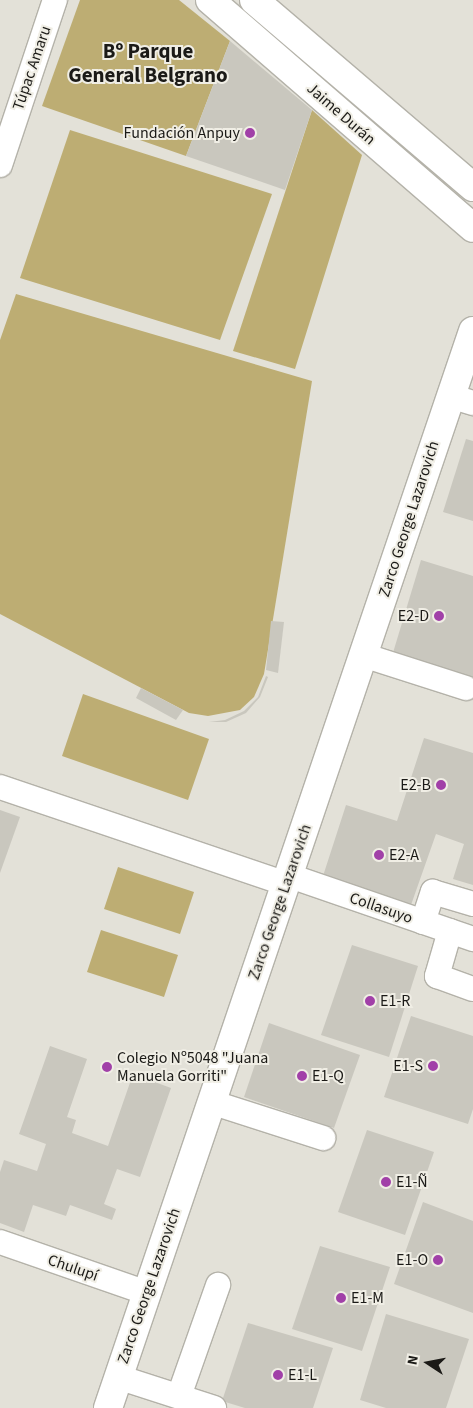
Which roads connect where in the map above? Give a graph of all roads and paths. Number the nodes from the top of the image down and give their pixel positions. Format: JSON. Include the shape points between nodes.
{"nodes":[{"id":1,"x":55,"y":0,"type":"edge"},
{"id":2,"x":210,"y":0,"type":"edge"},
{"id":3,"x":254,"y":0,"type":"edge"},
{"id":4,"x":2,"y":151,"type":"edge"},
{"id":5,"x":473,"y":187,"type":"edge"},
{"id":6,"x":473,"y":228,"type":"edge"},
{"id":7,"x":473,"y":331,"type":"edge"},
{"id":8,"x":461,"y":399,"type":"edge"},
{"id":9,"x":363,"y":655,"type":"junction"},
{"id":10,"x":466,"y":688,"type":"dead end"},
{"id":11,"x":0,"y":787,"type":"edge"},
{"id":12,"x":288,"y":880,"type":"junction"},
{"id":13,"x":473,"y":904,"type":"edge"},
{"id":14,"x":423,"y":922,"type":"junction"},
{"id":15,"x":450,"y":931,"type":"junction"},
{"id":16,"x":473,"y":939,"type":"edge"},
{"id":17,"x":473,"y":989,"type":"edge"},
{"id":18,"x":211,"y":1102,"type":"junction"},
{"id":19,"x":323,"y":1138,"type":"dead end"},
{"id":20,"x":0,"y":1242,"type":"edge"},
{"id":21,"x":218,"y":1285,"type":"dead end"},
{"id":22,"x":147,"y":1293,"type":"junction"},
{"id":23,"x":118,"y":1377,"type":"junction"},
{"id":24,"x":179,"y":1396,"type":"junction"},
{"id":25,"x":108,"y":1408,"type":"edge"},
{"id":26,"x":214,"y":1408,"type":"edge"}],
"edges":[{"from":1,"to":4,"type":"street","name":"Túpac Amaru"},
{"from":2,"to":6,"type":"street","name":"Jaime Durán"},
{"from":3,"to":5,"type":"street"},
{"from":7,"to":8,"type":"street","name":"Zarco George Lazarovich"},
{"from":8,"to":9,"type":"street","name":"Zarco George Lazarovich"},
{"from":9,"to":10,"type":"street"},
{"from":9,"to":12,"type":"street","name":"Zarco George Lazarovich"},
{"from":11,"to":12,"type":"street","name":"Collasuyo"},
{"from":12,"to":14,"type":"street","name":"Collasuyo"},
{"from":12,"to":18,"type":"street","name":"Zarco George Lazarovich"},
{"from":13,"to":14,"type":"street","via":[[433,892]]},
{"from":14,"to":15,"type":"street","name":"Collasuyo"},
{"from":15,"to":16,"type":"street","name":"Collasuyo"},
{"from":15,"to":17,"type":"street","via":[[437,976]]},
{"from":18,"to":19,"type":"street"},
{"from":18,"to":22,"type":"street","name":"Zarco George Lazarovich"},
{"from":20,"to":22,"type":"street","name":"Chulupí"},
{"from":21,"to":24,"type":"street"},
{"from":22,"to":23,"type":"street","name":"Zarco George Lazarovich"},
{"from":23,"to":24,"type":"street"},
{"from":23,"to":25,"type":"street","name":"Zarco George Lazarovich"},
{"from":24,"to":26,"type":"street"}]}
